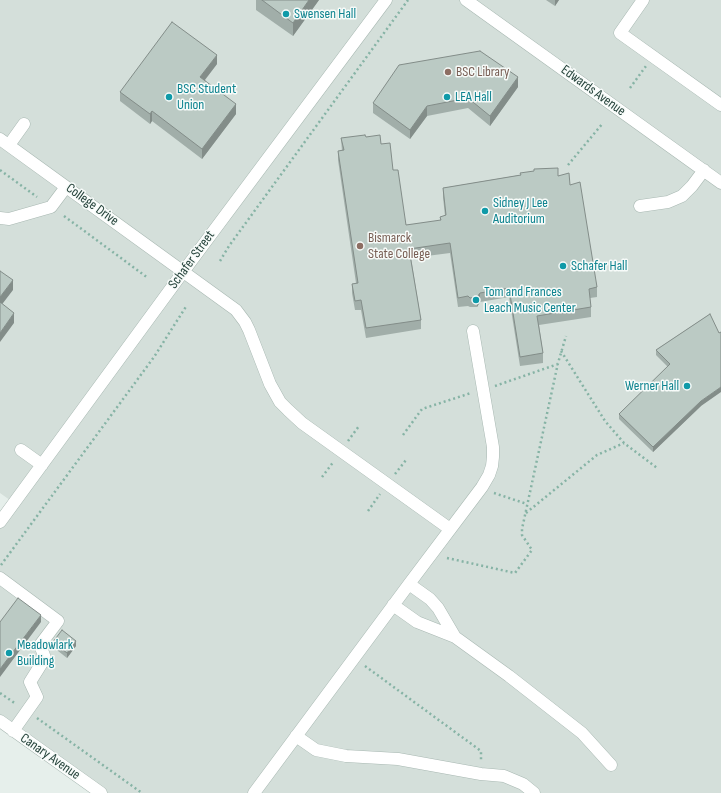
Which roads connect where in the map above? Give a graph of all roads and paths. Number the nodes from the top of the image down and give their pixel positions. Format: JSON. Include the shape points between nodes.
{"nodes":[{"id":1,"x":386,"y":0,"type":"edge"},
{"id":2,"x":408,"y":0,"type":"edge"},
{"id":3,"x":466,"y":0,"type":"edge"},
{"id":4,"x":643,"y":0,"type":"edge"},
{"id":5,"x":648,"y":62,"type":"dead end"},
{"id":6,"x":630,"y":88,"type":"dead end"},
{"id":7,"x":721,"y":105,"type":"edge"},
{"id":8,"x":603,"y":123,"type":"dead end"},
{"id":9,"x":24,"y":124,"type":"dead end"},
{"id":10,"x":4,"y":142,"type":"edge"},
{"id":11,"x":568,"y":165,"type":"dead end"},
{"id":12,"x":0,"y":170,"type":"edge"},
{"id":13,"x":704,"y":170,"type":"junction"},
{"id":14,"x":721,"y":183,"type":"edge"},
{"id":15,"x":66,"y":187,"type":"junction"},
{"id":16,"x":39,"y":198,"type":"dead end"},
{"id":17,"x":640,"y":206,"type":"dead end"},
{"id":18,"x":64,"y":216,"type":"dead end"},
{"id":19,"x":0,"y":218,"type":"edge"},
{"id":20,"x":220,"y":261,"type":"dead end"},
{"id":21,"x":184,"y":272,"type":"junction"},
{"id":22,"x":148,"y":278,"type":"dead end"},
{"id":23,"x":187,"y":305,"type":"dead end"},
{"id":24,"x":473,"y":331,"type":"dead end"},
{"id":25,"x":566,"y":336,"type":"dead end"},
{"id":26,"x":561,"y":351,"type":"junction"},
{"id":27,"x":359,"y":426,"type":"dead end"},
{"id":28,"x":347,"y":442,"type":"dead end"},
{"id":29,"x":624,"y":443,"type":"junction"},
{"id":30,"x":21,"y":450,"type":"dead end"},
{"id":31,"x":335,"y":458,"type":"dead end"},
{"id":32,"x":406,"y":460,"type":"dead end"},
{"id":33,"x":42,"y":465,"type":"junction"},
{"id":34,"x":657,"y":468,"type":"dead end"},
{"id":35,"x":394,"y":476,"type":"dead end"},
{"id":36,"x":322,"y":477,"type":"dead end"},
{"id":37,"x":382,"y":492,"type":"dead end"},
{"id":38,"x":492,"y":492,"type":"dead end"},
{"id":39,"x":527,"y":504,"type":"junction"},
{"id":40,"x":368,"y":511,"type":"dead end"},
{"id":41,"x":525,"y":514,"type":"junction"},
{"id":42,"x":0,"y":522,"type":"edge"},
{"id":43,"x":450,"y":530,"type":"junction"},
{"id":44,"x":447,"y":558,"type":"dead end"},
{"id":45,"x":0,"y":567,"type":"edge"},
{"id":46,"x":0,"y":578,"type":"edge"},
{"id":47,"x":409,"y":584,"type":"junction"},
{"id":48,"x":393,"y":605,"type":"junction"},
{"id":49,"x":455,"y":637,"type":"junction"},
{"id":50,"x":363,"y":665,"type":"dead end"},
{"id":51,"x":0,"y":693,"type":"edge"},
{"id":52,"x":18,"y":706,"type":"dead end"},
{"id":53,"x":36,"y":718,"type":"dead end"},
{"id":54,"x":0,"y":721,"type":"edge"},
{"id":55,"x":13,"y":731,"type":"junction"},
{"id":56,"x":296,"y":736,"type":"junction"},
{"id":57,"x":481,"y":760,"type":"dead end"},
{"id":58,"x":611,"y":765,"type":"dead end"},
{"id":59,"x":101,"y":793,"type":"edge"},
{"id":60,"x":142,"y":793,"type":"edge"},
{"id":61,"x":254,"y":793,"type":"edge"},
{"id":62,"x":534,"y":793,"type":"edge"}],
"edges":[{"from":1,"to":21,"type":"street","name":"Schafer Street"},
{"from":2,"to":20,"type":"path"},
{"from":3,"to":13,"type":"street","name":"Edwards Avenue"},
{"from":4,"to":7,"type":"street","via":[[620,33]]},
{"from":5,"to":6,"type":"path"},
{"from":8,"to":11,"type":"path"},
{"from":9,"to":10,"type":"street"},
{"from":10,"to":15,"type":"street","name":"College Drive"},
{"from":12,"to":16,"type":"path"},
{"from":13,"to":14,"type":"street","name":"Edwards Avenue"},
{"from":13,"to":17,"type":"street","via":[[682,196],[668,202]]},
{"from":15,"to":19,"type":"street","via":[[51,206],[9,219]]},
{"from":15,"to":21,"type":"street","name":"College Drive"},
{"from":18,"to":22,"type":"path"},
{"from":21,"to":33,"type":"street","name":"Schafer Street"},
{"from":21,"to":43,"type":"street","name":"College Drive","via":[[241,315],[253,337],[270,384],[280,402],[291,413]]},
{"from":23,"to":45,"type":"path","via":[[154,357]]},
{"from":24,"to":43,"type":"street","via":[[493,448],[492,466],[482,487]]},
{"from":25,"to":26,"type":"path"},
{"from":26,"to":29,"type":"path","via":[[604,421]]},
{"from":26,"to":39,"type":"path"},
{"from":27,"to":28,"type":"path"},
{"from":29,"to":34,"type":"path"},
{"from":29,"to":41,"type":"path","via":[[597,455]]},
{"from":30,"to":33,"type":"street"},
{"from":31,"to":36,"type":"path"},
{"from":32,"to":35,"type":"path"},
{"from":33,"to":42,"type":"street","name":"Schafer Street"},
{"from":37,"to":40,"type":"path"},
{"from":38,"to":39,"type":"path"},
{"from":39,"to":41,"type":"path"},
{"from":41,"to":44,"type":"path","via":[[522,534],[532,550],[515,573]]},
{"from":43,"to":47,"type":"street"},
{"from":46,"to":55,"type":"street","via":[[58,621],[40,645],[45,658],[30,682],[37,697]]},
{"from":47,"to":48,"type":"street"},
{"from":47,"to":49,"type":"street","via":[[438,608]]},
{"from":48,"to":49,"type":"street","via":[[417,622]]},
{"from":48,"to":56,"type":"street"},
{"from":49,"to":58,"type":"street","via":[[574,725]]},
{"from":50,"to":57,"type":"path","via":[[481,751]]},
{"from":51,"to":52,"type":"path"},
{"from":53,"to":60,"type":"path"},
{"from":54,"to":55,"type":"street","name":"Canary Avenue"},
{"from":55,"to":59,"type":"street","name":"Canary Avenue"},
{"from":56,"to":61,"type":"street"},
{"from":56,"to":62,"type":"street","via":[[316,750],[346,756],[398,759],[504,776],[523,784]]}]}
